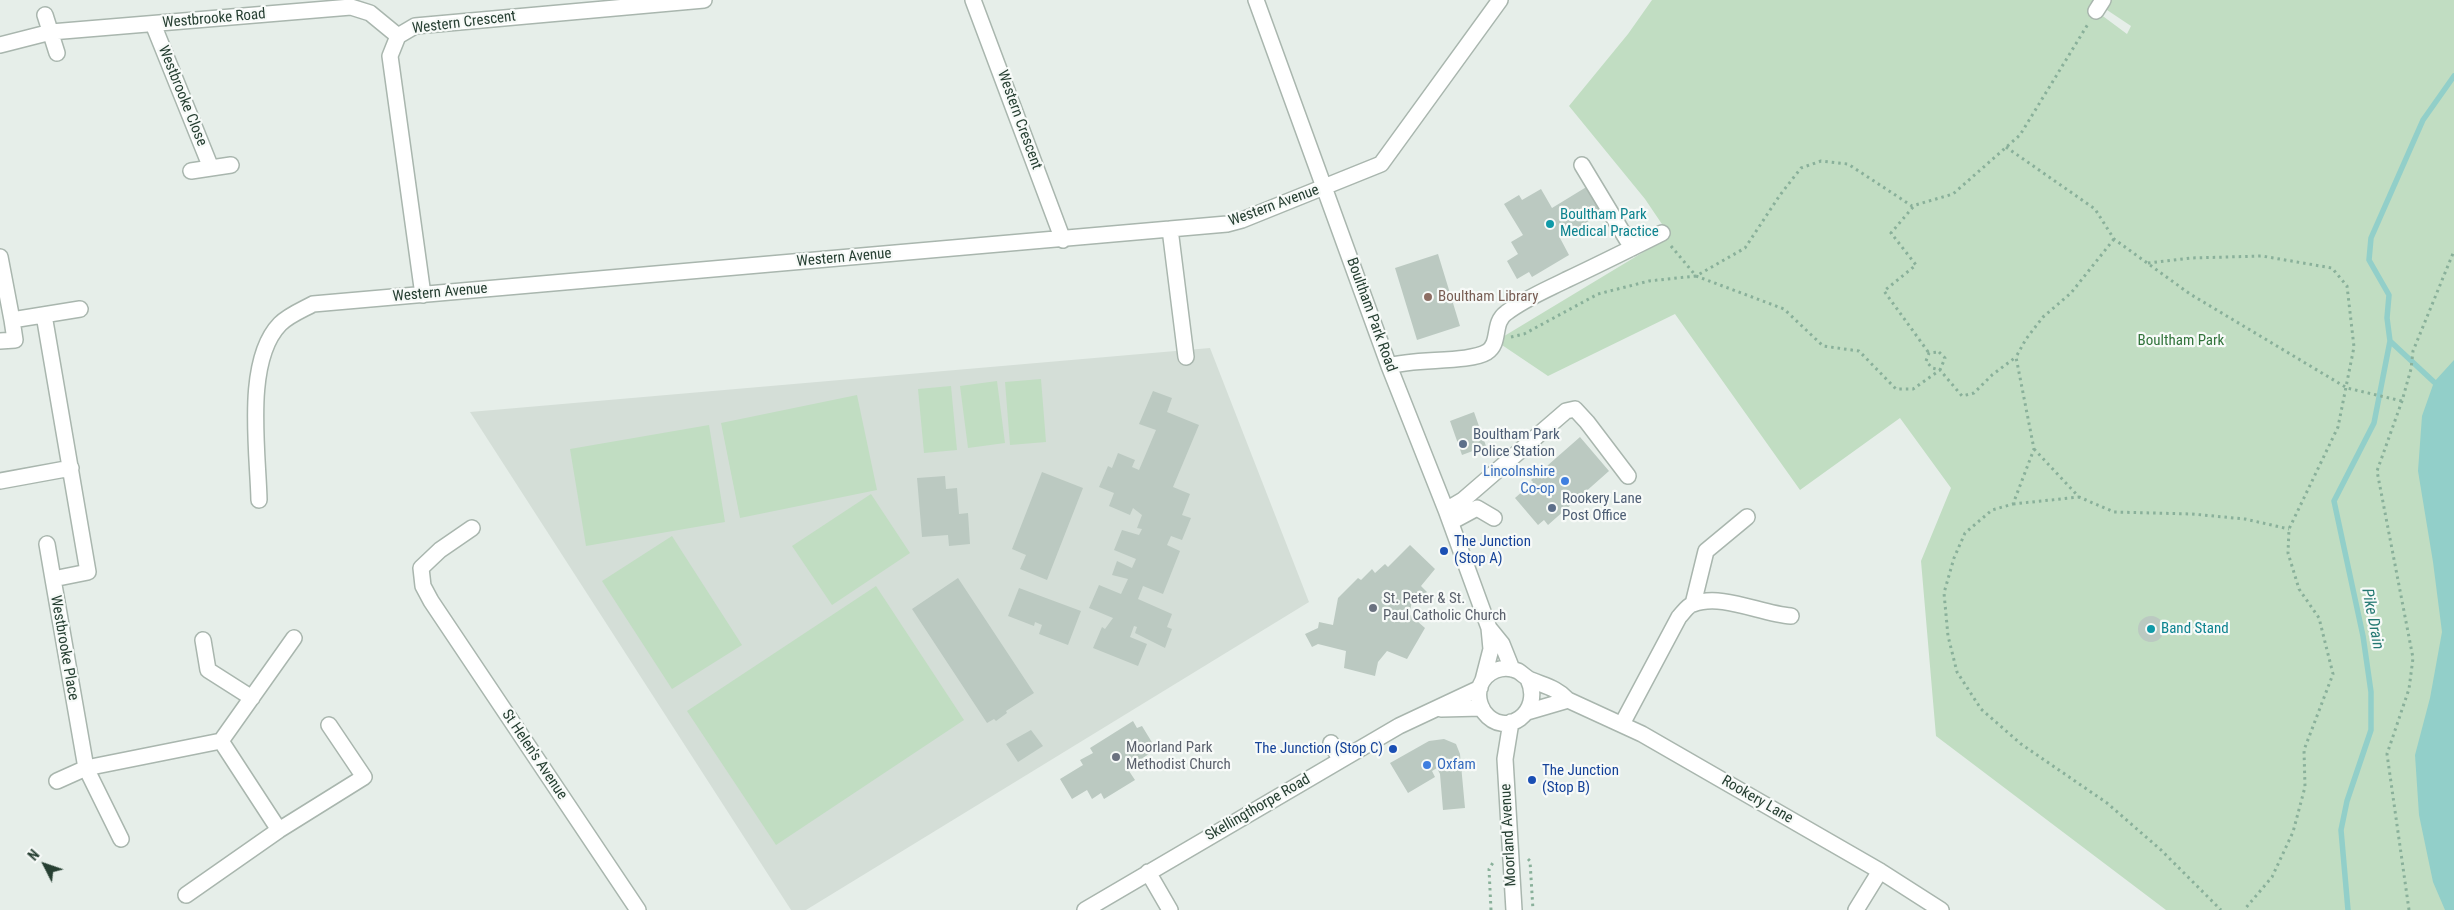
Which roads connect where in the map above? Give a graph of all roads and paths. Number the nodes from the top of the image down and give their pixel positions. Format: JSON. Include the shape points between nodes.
{"nodes":[{"id":1,"x":704,"y":0,"type":"edge"},
{"id":2,"x":973,"y":0,"type":"edge"},
{"id":3,"x":1256,"y":0,"type":"edge"},
{"id":4,"x":1500,"y":0,"type":"edge"},
{"id":5,"x":2099,"y":5,"type":"edge"},
{"id":6,"x":45,"y":14,"type":"dead end"},
{"id":7,"x":153,"y":24,"type":"junction"},
{"id":8,"x":51,"y":32,"type":"junction"},
{"id":9,"x":398,"y":36,"type":"junction"},
{"id":10,"x":0,"y":45,"type":"edge"},
{"id":11,"x":57,"y":53,"type":"dead end"},
{"id":12,"x":2006,"y":148,"type":"junction"},
{"id":13,"x":232,"y":165,"type":"dead end"},
{"id":14,"x":1582,"y":165,"type":"dead end"},
{"id":15,"x":211,"y":168,"type":"junction"},
{"id":16,"x":191,"y":171,"type":"dead end"},
{"id":17,"x":1324,"y":188,"type":"junction"},
{"id":18,"x":1914,"y":206,"type":"junction"},
{"id":19,"x":1170,"y":229,"type":"junction"},
{"id":20,"x":1665,"y":238,"type":"joint"},
{"id":21,"x":2114,"y":239,"type":"junction"},
{"id":22,"x":1064,"y":240,"type":"junction"},
{"id":23,"x":1632,"y":248,"type":"junction"},
{"id":24,"x":2454,"y":251,"type":"edge"},
{"id":25,"x":0,"y":258,"type":"edge"},
{"id":26,"x":2148,"y":263,"type":"junction"},
{"id":27,"x":1696,"y":276,"type":"junction"},
{"id":28,"x":423,"y":294,"type":"junction"},
{"id":29,"x":80,"y":309,"type":"dead end"},
{"id":30,"x":44,"y":316,"type":"junction"},
{"id":31,"x":12,"y":320,"type":"junction"},
{"id":32,"x":0,"y":341,"type":"edge"},
{"id":33,"x":1496,"y":341,"type":"junction"},
{"id":34,"x":1929,"y":352,"type":"junction"},
{"id":35,"x":1186,"y":357,"type":"dead end"},
{"id":36,"x":2016,"y":357,"type":"junction"},
{"id":37,"x":1390,"y":366,"type":"junction"},
{"id":38,"x":1940,"y":370,"type":"junction"},
{"id":39,"x":2347,"y":388,"type":"junction"},
{"id":40,"x":2402,"y":401,"type":"junction"},
{"id":41,"x":2034,"y":449,"type":"junction"},
{"id":42,"x":71,"y":468,"type":"junction"},
{"id":43,"x":1628,"y":476,"type":"dead end"},
{"id":44,"x":0,"y":482,"type":"edge"},
{"id":45,"x":2079,"y":497,"type":"junction"},
{"id":46,"x":259,"y":500,"type":"dead end"},
{"id":47,"x":2013,"y":504,"type":"junction"},
{"id":48,"x":1448,"y":516,"type":"junction"},
{"id":49,"x":1747,"y":517,"type":"dead end"},
{"id":50,"x":1494,"y":518,"type":"dead end"},
{"id":51,"x":472,"y":528,"type":"dead end"},
{"id":52,"x":2289,"y":529,"type":"junction"},
{"id":53,"x":47,"y":544,"type":"dead end"},
{"id":54,"x":53,"y":579,"type":"junction"},
{"id":55,"x":1694,"y":604,"type":"junction"},
{"id":56,"x":1791,"y":616,"type":"dead end"},
{"id":57,"x":1489,"y":628,"type":"junction"},
{"id":58,"x":294,"y":638,"type":"dead end"},
{"id":59,"x":203,"y":640,"type":"dead end"},
{"id":60,"x":1512,"y":669,"type":"junction"},
{"id":61,"x":1528,"y":679,"type":"junction"},
{"id":62,"x":1481,"y":684,"type":"junction"},
{"id":63,"x":252,"y":698,"type":"junction"},
{"id":64,"x":1568,"y":700,"type":"junction"},
{"id":65,"x":1432,"y":709,"type":"junction"},
{"id":66,"x":1484,"y":711,"type":"junction"},
{"id":67,"x":1527,"y":712,"type":"junction"},
{"id":68,"x":1511,"y":722,"type":"junction"},
{"id":69,"x":1622,"y":724,"type":"junction"},
{"id":70,"x":329,"y":725,"type":"dead end"},
{"id":71,"x":222,"y":741,"type":"junction"},
{"id":72,"x":1332,"y":743,"type":"dead end"},
{"id":73,"x":1505,"y":759,"type":"junction"},
{"id":74,"x":1340,"y":760,"type":"junction"},
{"id":75,"x":86,"y":768,"type":"junction"},
{"id":76,"x":57,"y":781,"type":"dead end"},
{"id":77,"x":279,"y":830,"type":"junction"},
{"id":78,"x":121,"y":838,"type":"dead end"},
{"id":79,"x":1880,"y":871,"type":"junction"},
{"id":80,"x":1148,"y":872,"type":"junction"},
{"id":81,"x":186,"y":895,"type":"dead end"},
{"id":82,"x":638,"y":910,"type":"edge"},
{"id":83,"x":1085,"y":910,"type":"edge"},
{"id":84,"x":1170,"y":910,"type":"edge"},
{"id":85,"x":1514,"y":910,"type":"edge"},
{"id":86,"x":1856,"y":910,"type":"edge"},
{"id":87,"x":1941,"y":910,"type":"edge"},
{"id":88,"x":2221,"y":910,"type":"edge"},
{"id":89,"x":2244,"y":910,"type":"edge"},
{"id":90,"x":2409,"y":910,"type":"edge"}],
"edges":[{"from":1,"to":9,"type":"street","name":"Western Crescent","via":[[415,26]]},
{"from":2,"to":22,"type":"street","name":"Western Crescent"},
{"from":3,"to":17,"type":"street","name":"Boultham Park Road"},
{"from":4,"to":17,"type":"street","name":"Western Avenue","via":[[1381,164]]},
{"from":5,"to":12,"type":"path","via":[[2020,135]]},
{"from":6,"to":8,"type":"street"},
{"from":7,"to":8,"type":"street","name":"Westbrooke Road"},
{"from":7,"to":9,"type":"street","name":"Westbrooke Road","via":[[351,7],[370,13]]},
{"from":7,"to":15,"type":"street","name":"Westbrooke Close"},
{"from":8,"to":10,"type":"street","name":"Westbrooke Road"},
{"from":8,"to":11,"type":"street"},
{"from":9,"to":28,"type":"street","name":"Western Crescent","via":[[390,56]]},
{"from":12,"to":18,"type":"path","via":[[1953,194]]},
{"from":12,"to":21,"type":"path","via":[[2095,210]]},
{"from":13,"to":15,"type":"street","name":"Westbrooke Close"},
{"from":14,"to":23,"type":"street"},
{"from":15,"to":16,"type":"street","name":"Westbrooke Close"},
{"from":17,"to":19,"type":"street","name":"Western Avenue","via":[[1227,224]]},
{"from":17,"to":37,"type":"street","name":"Boultham Park Road"},
{"from":18,"to":27,"type":"path","via":[[1848,164],[1821,161],[1801,168],[1745,248]]},
{"from":18,"to":34,"type":"path","via":[[1891,233],[1916,266],[1884,291]]},
{"from":19,"to":22,"type":"street","name":"Western Avenue"},
{"from":19,"to":35,"type":"street"},
{"from":20,"to":23,"type":"street"},
{"from":20,"to":27,"type":"path"},
{"from":21,"to":26,"type":"path"},
{"from":21,"to":36,"type":"path","via":[[2071,293],[2044,317]]},
{"from":22,"to":28,"type":"street","name":"Western Avenue"},
{"from":23,"to":33,"type":"street","via":[[1506,313],[1497,326]]},
{"from":24,"to":40,"type":"path","via":[[2413,351]]},
{"from":25,"to":31,"type":"street"},
{"from":26,"to":39,"type":"path","via":[[2190,294]]},
{"from":26,"to":39,"type":"path","via":[[2262,256],[2332,268],[2347,286],[2354,348]]},
{"from":27,"to":33,"type":"path","via":[[1648,282],[1598,294],[1524,334]]},
{"from":27,"to":38,"type":"path","via":[[1784,309],[1823,346],[1859,351],[1896,389],[1913,389]]},
{"from":28,"to":46,"type":"street","name":"Western Avenue","via":[[313,304],[280,324],[268,341],[256,380]]},
{"from":29,"to":30,"type":"street"},
{"from":30,"to":31,"type":"street"},
{"from":30,"to":42,"type":"street","name":"Westbrooke Place"},
{"from":31,"to":32,"type":"street","via":[[15,340]]},
{"from":33,"to":37,"type":"street","via":[[1487,352],[1479,355]]},
{"from":34,"to":38,"type":"path","via":[[1926,361],[1932,368]]},
{"from":34,"to":38,"type":"path","via":[[1939,352],[1944,358]]},
{"from":36,"to":38,"type":"path","via":[[1974,393],[1962,396]]},
{"from":36,"to":41,"type":"path"},
{"from":37,"to":48,"type":"street","name":"Boultham Park Road"},
{"from":39,"to":40,"type":"path"},
{"from":39,"to":52,"type":"path","via":[[2338,427]]},
{"from":40,"to":90,"type":"path","via":[[2377,470],[2413,658],[2409,688],[2387,754]]},
{"from":41,"to":45,"type":"path"},
{"from":41,"to":47,"type":"path"},
{"from":42,"to":44,"type":"street"},
{"from":42,"to":54,"type":"street","name":"Westbrooke Place","via":[[88,572]]},
{"from":43,"to":48,"type":"street","via":[[1587,422],[1575,410],[1566,411]]},
{"from":45,"to":47,"type":"path"},
{"from":45,"to":52,"type":"path","via":[[2114,512],[2246,519]]},
{"from":47,"to":88,"type":"path","via":[[1992,510],[1965,533],[1954,558],[1944,594],[1948,636],[1957,672],[1981,709],[2021,744],[2106,803],[2161,850]]},
{"from":48,"to":50,"type":"street","via":[[1477,508]]},
{"from":48,"to":57,"type":"street","name":"Boultham Park Road"},
{"from":49,"to":55,"type":"street","via":[[1706,551]]},
{"from":51,"to":82,"type":"street","name":"St Helen's Avenue","via":[[421,568],[423,586]]},
{"from":52,"to":89,"type":"path","via":[[2288,553],[2299,589],[2319,618],[2333,674],[2304,750],[2305,787],[2293,832],[2272,877]]},
{"from":53,"to":54,"type":"street"},
{"from":54,"to":75,"type":"street","name":"Westbrooke Place"},
{"from":55,"to":56,"type":"street","via":[[1721,601]]},
{"from":55,"to":69,"type":"street","via":[[1679,617]]},
{"from":57,"to":60,"type":"street","via":[[1502,644]]},
{"from":57,"to":62,"type":"street","via":[[1491,649]]},
{"from":58,"to":63,"type":"street"},
{"from":59,"to":63,"type":"street","via":[[208,670]]},
{"from":60,"to":61,"type":"street"},
{"from":60,"to":62,"type":"street","via":[[1496,670]]},
{"from":61,"to":64,"type":"street","name":"Rookery Lane","via":[[1559,691]]},
{"from":61,"to":67,"type":"street","via":[[1533,696]]},
{"from":62,"to":65,"type":"street","name":"Skellingthorpe Road"},
{"from":62,"to":66,"type":"street"},
{"from":63,"to":71,"type":"street"},
{"from":64,"to":67,"type":"street"},
{"from":64,"to":69,"type":"street","name":"Rookery Lane"},
{"from":65,"to":66,"type":"street"},
{"from":65,"to":74,"type":"street","name":"Skellingthorpe Road"},
{"from":66,"to":68,"type":"street","via":[[1502,722]]},
{"from":66,"to":73,"type":"street","name":"Moorland Avenue","via":[[1494,726]]},
{"from":67,"to":68,"type":"street"},
{"from":68,"to":73,"type":"street","name":"Moorland Avenue"},
{"from":69,"to":79,"type":"street","name":"Rookery Lane"},
{"from":70,"to":77,"type":"street","via":[[364,777]]},
{"from":71,"to":75,"type":"street"},
{"from":71,"to":77,"type":"street"},
{"from":72,"to":74,"type":"street"},
{"from":73,"to":85,"type":"street","name":"Moorland Avenue"},
{"from":74,"to":80,"type":"street","name":"Skellingthorpe Road"},
{"from":75,"to":76,"type":"street"},
{"from":75,"to":78,"type":"street","name":"Westbrooke Place"},
{"from":77,"to":81,"type":"street"},
{"from":79,"to":86,"type":"street"},
{"from":79,"to":87,"type":"street","name":"Rookery Lane"},
{"from":80,"to":83,"type":"street","name":"Skellingthorpe Road"},
{"from":80,"to":84,"type":"street"}]}
